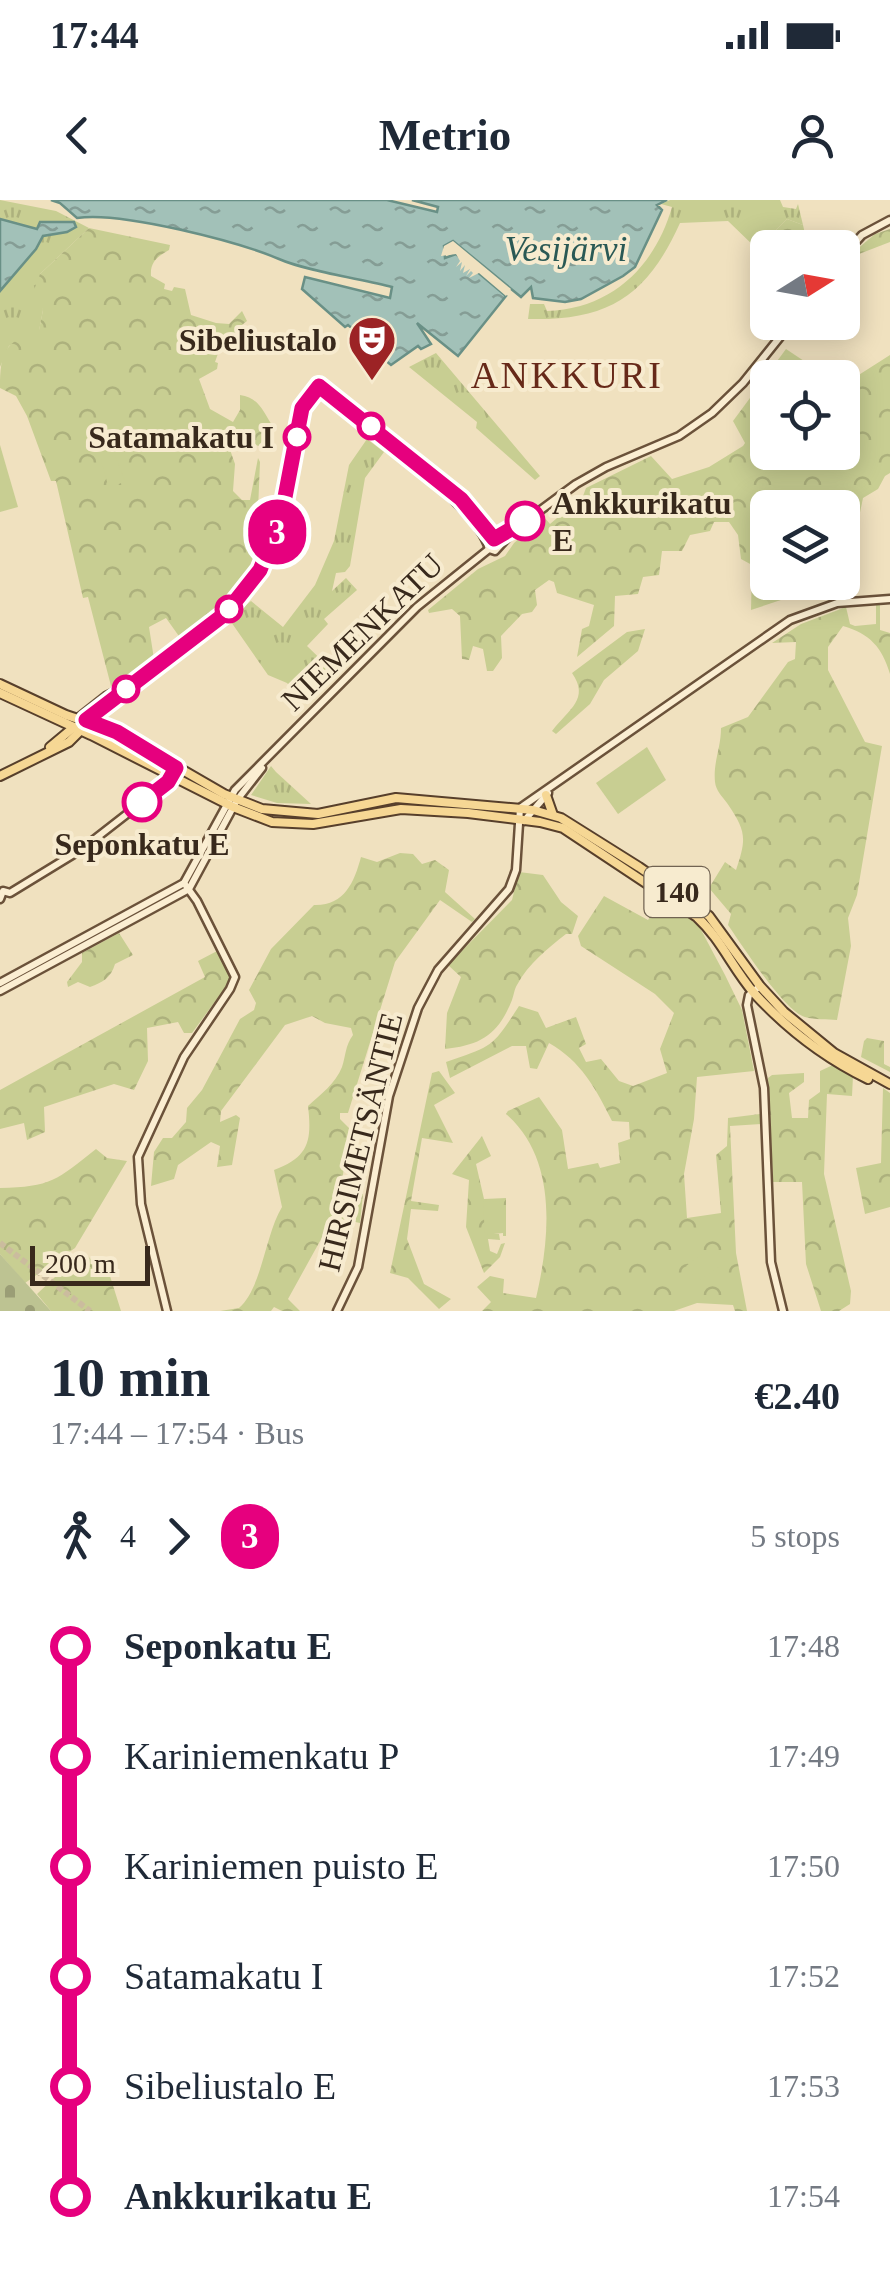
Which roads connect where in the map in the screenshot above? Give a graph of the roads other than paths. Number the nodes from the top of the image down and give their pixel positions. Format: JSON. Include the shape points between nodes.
{"nodes":[{"id":1,"x":890,"y":220,"type":"edge"},
{"id":2,"x":860,"y":237,"type":"edge"},
{"id":3,"x":777,"y":340,"type":"edge"},
{"id":4,"x":494,"y":543,"type":"junction"},
{"id":5,"x":890,"y":599,"type":"edge"},
{"id":6,"x":0,"y":684,"type":"edge"},
{"id":7,"x":0,"y":693,"type":"edge"},
{"id":8,"x":80,"y":725,"type":"junction"},
{"id":9,"x":174,"y":772,"type":"junction"},
{"id":10,"x":0,"y":776,"type":"edge"},
{"id":11,"x":556,"y":784,"type":"junction"},
{"id":12,"x":546,"y":795,"type":"junction"},
{"id":13,"x":232,"y":802,"type":"junction"},
{"id":14,"x":533,"y":810,"type":"junction"},
{"id":15,"x":553,"y":815,"type":"junction"},
{"id":16,"x":521,"y":816,"type":"junction"},
{"id":17,"x":186,"y":886,"type":"junction"},
{"id":18,"x":1,"y":898,"type":"edge"},
{"id":19,"x":0,"y":983,"type":"edge"},
{"id":20,"x":756,"y":988,"type":"junction"},
{"id":21,"x":0,"y":991,"type":"edge"},
{"id":22,"x":890,"y":1086,"type":"edge"},
{"id":23,"x":167,"y":1311,"type":"edge"},
{"id":24,"x":337,"y":1311,"type":"edge"},
{"id":25,"x":782,"y":1311,"type":"edge"}],
"edges":[{"from":1,"to":2,"type":"street"},
{"from":3,"to":4,"type":"street","name":"NIEMENKATU","via":[[712,413],[679,436],[576,484]]},
{"from":4,"to":8,"type":"street","via":[[461,499],[317,387],[302,408],[281,518],[260,570],[226,613]]},
{"from":4,"to":13,"type":"street","name":"NIEMENKATU","via":[[417,607]]},
{"from":5,"to":11,"type":"street","via":[[837,603],[790,620]]},
{"from":6,"to":8,"type":"main road","number":"140"},
{"from":7,"to":8,"type":"main road","number":"140"},
{"from":8,"to":9,"type":"main road","number":"140"},
{"from":8,"to":9,"type":"main road","number":"140","via":[[134,744]]},
{"from":8,"to":10,"type":"main road"},
{"from":9,"to":13,"type":"main road","number":"140"},
{"from":9,"to":18,"type":"street","via":[[82,849],[10,892],[9,900]]},
{"from":11,"to":12,"type":"street"},
{"from":11,"to":16,"type":"street"},
{"from":12,"to":14,"type":"street"},
{"from":12,"to":15,"type":"main road"},
{"from":13,"to":16,"type":"main road","number":"140","via":[[303,814],[396,798]]},
{"from":13,"to":16,"type":"main road","number":"140","via":[[272,822],[302,825],[380,810]]},
{"from":13,"to":17,"type":"street","name":"NIEMENKATU"},
{"from":14,"to":15,"type":"main road","number":"140"},
{"from":14,"to":16,"type":"main road"},
{"from":15,"to":20,"type":"main road","number":"140","via":[[710,916]]},
{"from":16,"to":20,"type":"main road","number":"140","via":[[573,833],[687,908]]},
{"from":16,"to":24,"type":"street","name":"HIRSIMETSÄNTIE","via":[[510,890],[438,970],[418,1008],[390,1096],[358,1267]]},
{"from":17,"to":19,"type":"street"},
{"from":17,"to":21,"type":"street"},
{"from":17,"to":23,"type":"street","via":[[235,977],[184,1056],[138,1156],[141,1204]]},
{"from":20,"to":22,"type":"main road","number":"140","via":[[850,1066]]},
{"from":20,"to":25,"type":"street","via":[[748,1014],[764,1088],[771,1262]]}]}
